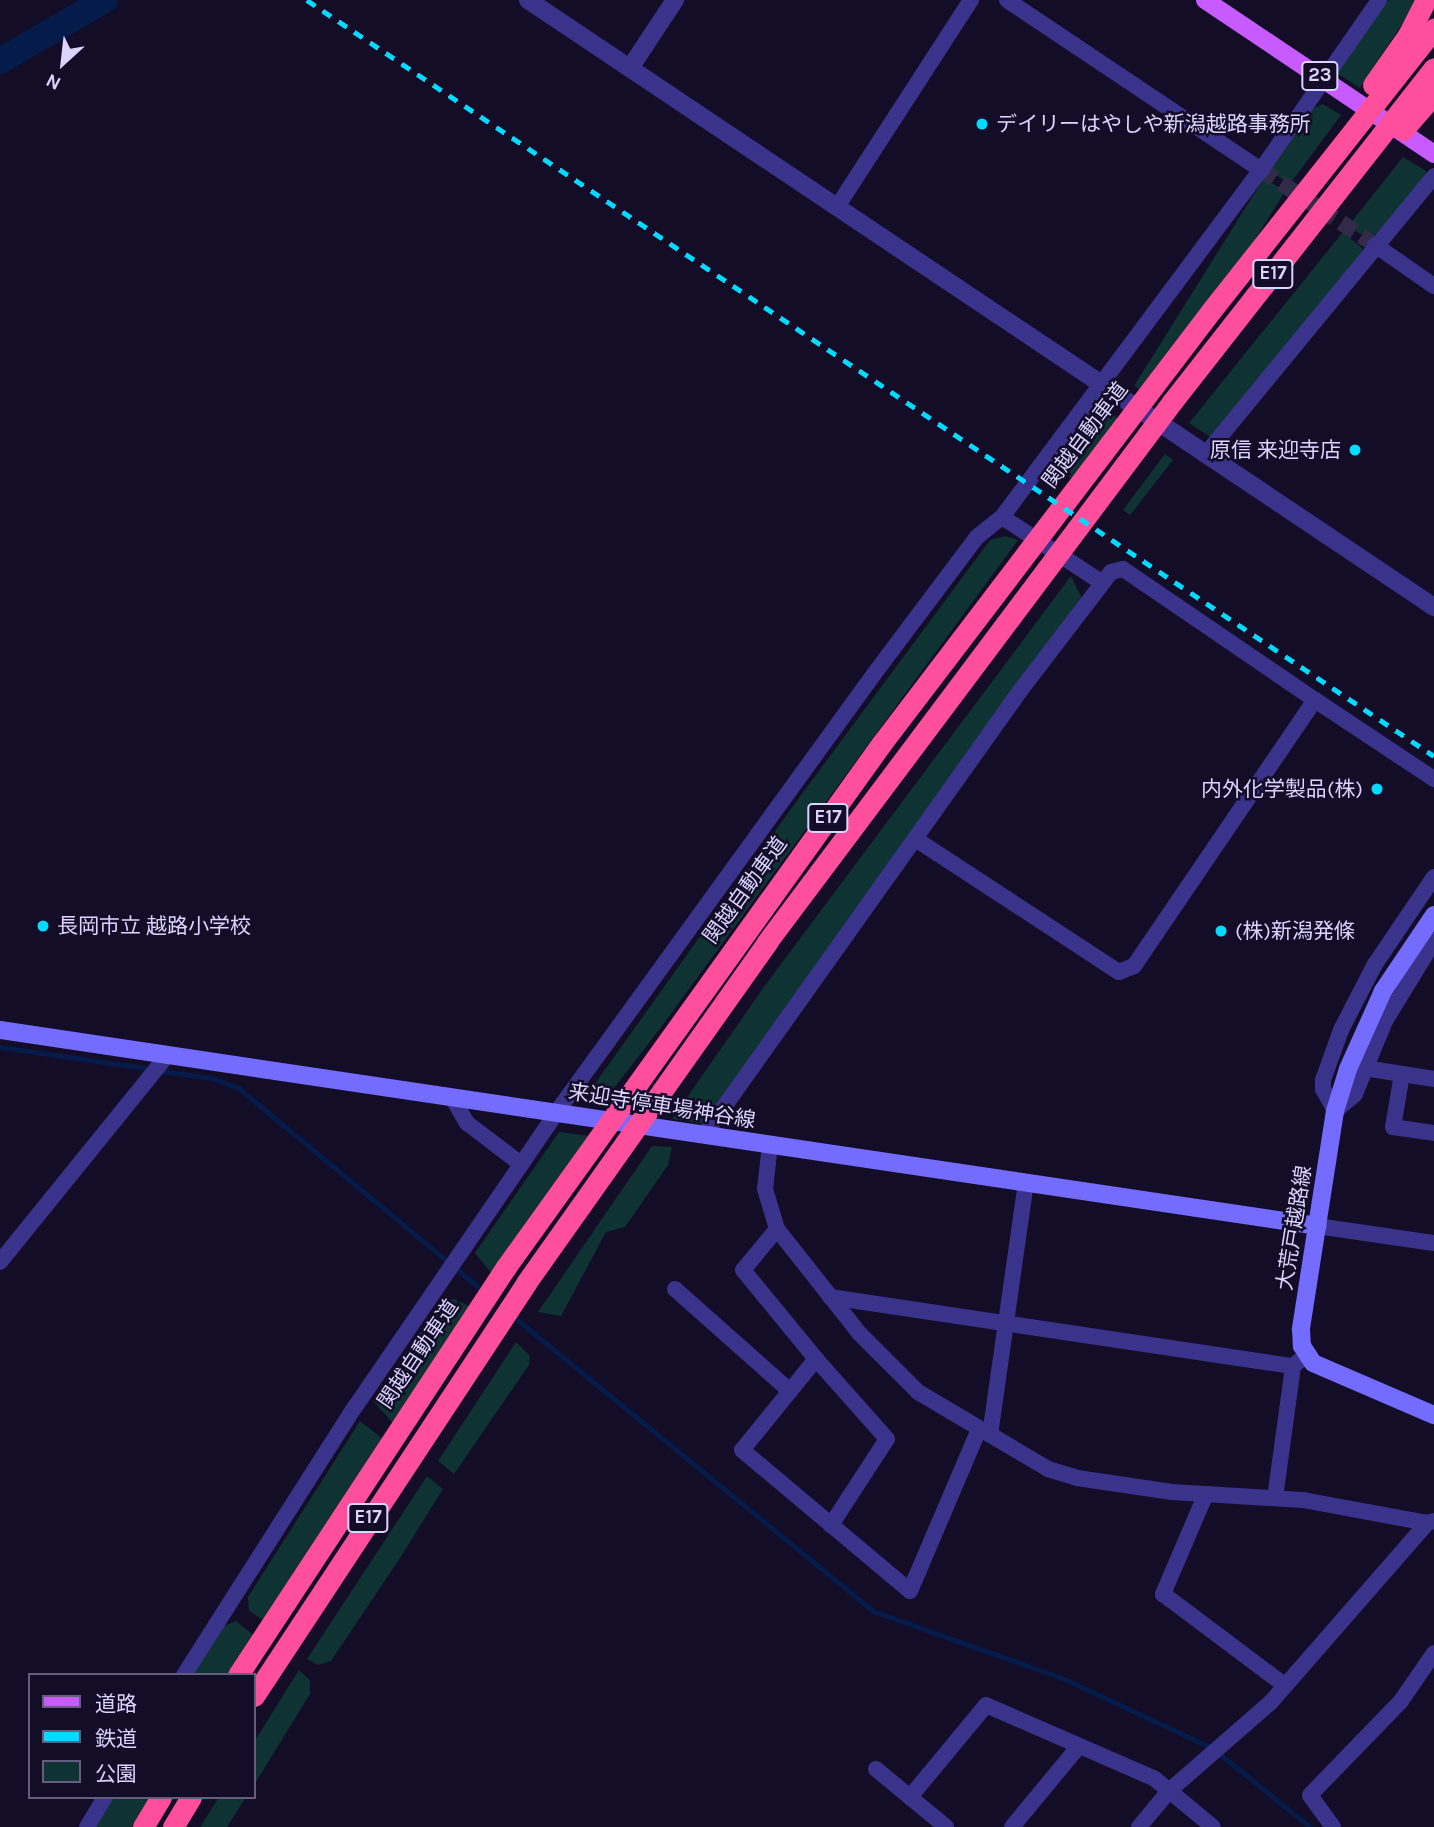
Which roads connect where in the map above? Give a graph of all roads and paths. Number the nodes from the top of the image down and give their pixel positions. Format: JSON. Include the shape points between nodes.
{"nodes":[{"id":1,"x":528,"y":0,"type":"edge"},
{"id":2,"x":675,"y":0,"type":"edge"},
{"id":3,"x":971,"y":0,"type":"edge"},
{"id":4,"x":1007,"y":0,"type":"edge"},
{"id":5,"x":1205,"y":0,"type":"edge"},
{"id":6,"x":1379,"y":0,"type":"edge"},
{"id":7,"x":1426,"y":0,"type":"edge"},
{"id":8,"x":1434,"y":29,"type":"edge"},
{"id":9,"x":630,"y":68,"type":"junction"},
{"id":10,"x":1434,"y":68,"type":"edge"},
{"id":11,"x":1324,"y":80,"type":"junction"},
{"id":12,"x":1381,"y":85,"type":"junction"},
{"id":13,"x":1434,"y":94,"type":"edge"},
{"id":14,"x":1413,"y":106,"type":"junction"},
{"id":15,"x":1434,"y":154,"type":"edge"},
{"id":16,"x":1261,"y":170,"type":"junction"},
{"id":17,"x":1434,"y":176,"type":"edge"},
{"id":18,"x":837,"y":207,"type":"junction"},
{"id":19,"x":1375,"y":245,"type":"junction"},
{"id":20,"x":1434,"y":286,"type":"edge"},
{"id":21,"x":1100,"y":383,"type":"junction"},
{"id":22,"x":1205,"y":456,"type":"junction"},
{"id":23,"x":1002,"y":517,"type":"junction"},
{"id":24,"x":1101,"y":582,"type":"junction"},
{"id":25,"x":1434,"y":607,"type":"edge"},
{"id":26,"x":1315,"y":700,"type":"junction"},
{"id":27,"x":1434,"y":779,"type":"edge"},
{"id":28,"x":917,"y":840,"type":"junction"},
{"id":29,"x":1434,"y":877,"type":"edge"},
{"id":30,"x":1434,"y":915,"type":"edge"},
{"id":31,"x":1434,"y":941,"type":"edge"},
{"id":32,"x":0,"y":1030,"type":"edge"},
{"id":33,"x":167,"y":1056,"type":"junction"},
{"id":34,"x":1364,"y":1068,"type":"junction"},
{"id":35,"x":1402,"y":1074,"type":"junction"},
{"id":36,"x":1434,"y":1079,"type":"edge"},
{"id":37,"x":453,"y":1099,"type":"junction"},
{"id":38,"x":1335,"y":1111,"type":"junction"},
{"id":39,"x":556,"y":1113,"type":"junction"},
{"id":40,"x":1434,"y":1133,"type":"edge"},
{"id":41,"x":704,"y":1135,"type":"junction"},
{"id":42,"x":770,"y":1145,"type":"junction"},
{"id":43,"x":521,"y":1164,"type":"junction"},
{"id":44,"x":1026,"y":1183,"type":"junction"},
{"id":45,"x":1317,"y":1226,"type":"junction"},
{"id":46,"x":778,"y":1229,"type":"junction"},
{"id":47,"x":1434,"y":1244,"type":"edge"},
{"id":48,"x":0,"y":1262,"type":"edge"},
{"id":49,"x":675,"y":1289,"type":"dead end"},
{"id":50,"x":830,"y":1297,"type":"junction"},
{"id":51,"x":1006,"y":1323,"type":"junction"},
{"id":52,"x":816,"y":1359,"type":"junction"},
{"id":53,"x":1300,"y":1361,"type":"junction"},
{"id":54,"x":790,"y":1391,"type":"junction"},
{"id":55,"x":1434,"y":1415,"type":"edge"},
{"id":56,"x":984,"y":1432,"type":"junction"},
{"id":57,"x":1205,"y":1496,"type":"junction"},
{"id":58,"x":1275,"y":1498,"type":"junction"},
{"id":59,"x":1431,"y":1522,"type":"edge"},
{"id":60,"x":831,"y":1525,"type":"junction"},
{"id":61,"x":1434,"y":1653,"type":"edge"},
{"id":62,"x":185,"y":1673,"type":"edge"},
{"id":63,"x":239,"y":1673,"type":"edge"},
{"id":64,"x":1284,"y":1685,"type":"junction"},
{"id":65,"x":256,"y":1693,"type":"edge"},
{"id":66,"x":1079,"y":1746,"type":"junction"},
{"id":67,"x":876,"y":1769,"type":"dead end"},
{"id":68,"x":1169,"y":1791,"type":"junction"},
{"id":69,"x":910,"y":1797,"type":"junction"},
{"id":70,"x":104,"y":1799,"type":"edge"},
{"id":71,"x":160,"y":1799,"type":"edge"},
{"id":72,"x":190,"y":1799,"type":"edge"},
{"id":73,"x":937,"y":1824,"type":"edge"},
{"id":74,"x":87,"y":1827,"type":"edge"},
{"id":75,"x":143,"y":1827,"type":"edge"},
{"id":76,"x":173,"y":1827,"type":"edge"},
{"id":77,"x":1012,"y":1827,"type":"edge"},
{"id":78,"x":1139,"y":1827,"type":"edge"},
{"id":79,"x":1213,"y":1827,"type":"edge"},
{"id":80,"x":1334,"y":1827,"type":"edge"}],
"edges":[{"from":1,"to":9,"type":"street"},
{"from":2,"to":9,"type":"street"},
{"from":3,"to":18,"type":"street"},
{"from":4,"to":16,"type":"street"},
{"from":5,"to":11,"type":"main road","number":"23"},
{"from":6,"to":11,"type":"street"},
{"from":7,"to":12,"type":"highway"},
{"from":8,"to":12,"type":"highway"},
{"from":9,"to":18,"type":"street"},
{"from":10,"to":14,"type":"highway"},
{"from":11,"to":15,"type":"main road","number":"23"},
{"from":11,"to":16,"type":"street"},
{"from":12,"to":63,"type":"highway","name":"関越自動車道","number":"E17","via":[[1026,552],[593,1142],[466,1326]]},
{"from":13,"to":14,"type":"highway"},
{"from":14,"to":65,"type":"highway","number":"E17","via":[[1172,402],[656,1096],[486,1342]]},
{"from":16,"to":21,"type":"street"},
{"from":17,"to":19,"type":"street"},
{"from":18,"to":21,"type":"street"},
{"from":19,"to":20,"type":"street"},
{"from":19,"to":22,"type":"street"},
{"from":21,"to":22,"type":"street"},
{"from":21,"to":23,"type":"street"},
{"from":22,"to":25,"type":"street"},
{"from":23,"to":24,"type":"street"},
{"from":23,"to":39,"type":"street","via":[[977,537],[874,674]]},
{"from":24,"to":26,"type":"street","via":[[1111,572],[1123,569]]},
{"from":24,"to":28,"type":"street"},
{"from":26,"to":27,"type":"street"},
{"from":26,"to":28,"type":"street","via":[[1134,966],[1119,972]]},
{"from":28,"to":41,"type":"street"},
{"from":29,"to":38,"type":"street","via":[[1375,964],[1341,1030],[1323,1080]]},
{"from":30,"to":38,"type":"main road","name":"大荒戸越路線","via":[[1364,1027]]},
{"from":31,"to":34,"type":"street","via":[[1385,1021]]},
{"from":32,"to":33,"type":"main road","name":"来迎寺停車場神谷線"},
{"from":33,"to":37,"type":"main road","name":"来迎寺停車場神谷線"},
{"from":33,"to":48,"type":"street"},
{"from":34,"to":35,"type":"street"},
{"from":34,"to":38,"type":"street","via":[[1355,1094]]},
{"from":35,"to":36,"type":"street"},
{"from":35,"to":40,"type":"street","via":[[1393,1127]]},
{"from":37,"to":39,"type":"main road","name":"来迎寺停車場神谷線"},
{"from":37,"to":43,"type":"street","via":[[467,1123]]},
{"from":38,"to":45,"type":"main road","name":"大荒戸越路線"},
{"from":39,"to":41,"type":"main road","name":"来迎寺停車場神谷線"},
{"from":39,"to":43,"type":"street"},
{"from":41,"to":42,"type":"main road","name":"来迎寺停車場神谷線"},
{"from":42,"to":44,"type":"main road","name":"来迎寺停車場神谷線"},
{"from":42,"to":46,"type":"street","via":[[765,1189]]},
{"from":43,"to":62,"type":"street","via":[[355,1406]]},
{"from":44,"to":45,"type":"main road","name":"来迎寺停車場神谷線"},
{"from":44,"to":51,"type":"street"},
{"from":45,"to":47,"type":"street"},
{"from":45,"to":53,"type":"main road","name":"大荒戸越路線"},
{"from":46,"to":50,"type":"street"},
{"from":46,"to":52,"type":"street","via":[[743,1270]]},
{"from":49,"to":54,"type":"street"},
{"from":50,"to":51,"type":"street"},
{"from":50,"to":56,"type":"street","via":[[918,1392]]},
{"from":51,"to":53,"type":"street"},
{"from":51,"to":56,"type":"street"},
{"from":52,"to":54,"type":"street"},
{"from":52,"to":60,"type":"street","via":[[887,1439]]},
{"from":53,"to":55,"type":"main road"},
{"from":53,"to":58,"type":"street"},
{"from":54,"to":60,"type":"street","via":[[742,1450]]},
{"from":56,"to":57,"type":"street","via":[[1062,1475]]},
{"from":56,"to":60,"type":"street","via":[[910,1591]]},
{"from":57,"to":58,"type":"street"},
{"from":57,"to":64,"type":"street","via":[[1163,1594]]},
{"from":58,"to":59,"type":"street"},
{"from":59,"to":64,"type":"street"},
{"from":61,"to":80,"type":"street","via":[[1401,1701],[1310,1795]]},
{"from":64,"to":68,"type":"street","via":[[1209,1759]]},
{"from":66,"to":68,"type":"street","via":[[1155,1779]]},
{"from":66,"to":69,"type":"street","via":[[986,1705]]},
{"from":66,"to":77,"type":"street"},
{"from":67,"to":69,"type":"street"},
{"from":68,"to":78,"type":"street"},
{"from":68,"to":79,"type":"street"},
{"from":69,"to":73,"type":"street"},
{"from":70,"to":74,"type":"street"},
{"from":71,"to":75,"type":"highway"},
{"from":72,"to":76,"type":"highway"}]}
